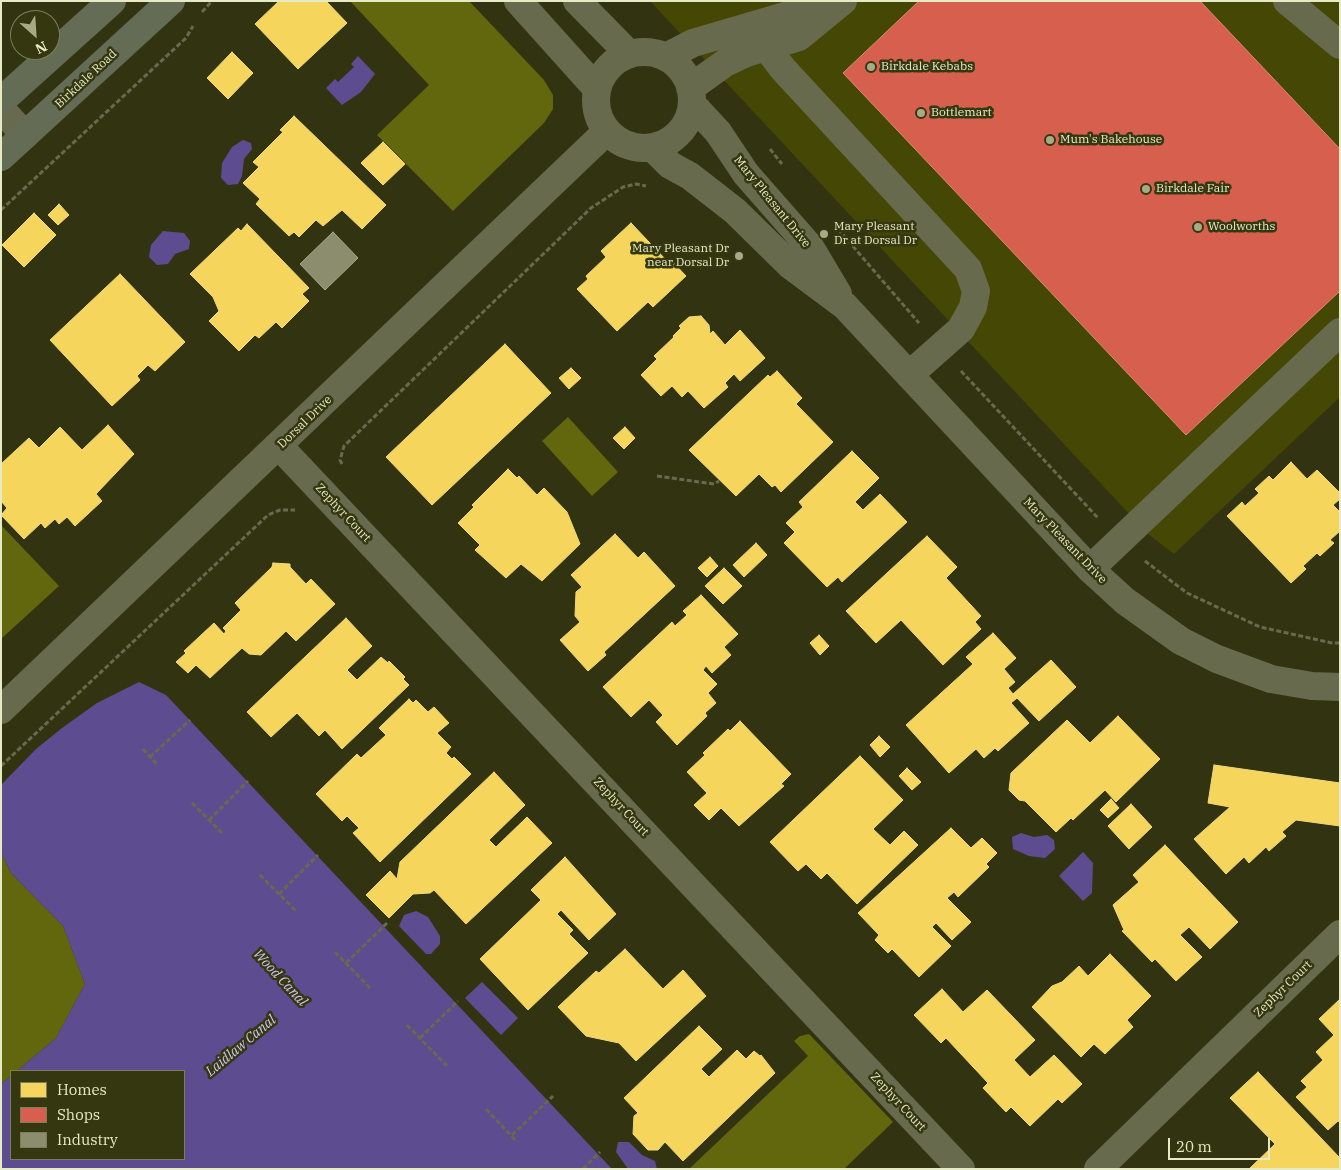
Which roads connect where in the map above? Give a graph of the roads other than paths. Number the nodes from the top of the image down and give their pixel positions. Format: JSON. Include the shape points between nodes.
{"nodes":[{"id":1,"x":112,"y":1,"type":"edge"},
{"id":2,"x":171,"y":1,"type":"edge"},
{"id":3,"x":518,"y":1,"type":"edge"},
{"id":4,"x":577,"y":1,"type":"edge"},
{"id":5,"x":1288,"y":1,"type":"edge"},
{"id":6,"x":836,"y":6,"type":"edge"},
{"id":7,"x":776,"y":10,"type":"edge"},
{"id":8,"x":1340,"y":45,"type":"edge"},
{"id":9,"x":767,"y":48,"type":"junction"},
{"id":10,"x":629,"y":54,"type":"junction"},
{"id":11,"x":666,"y":57,"type":"junction"},
{"id":12,"x":597,"y":89,"type":"junction"},
{"id":13,"x":691,"y":96,"type":"junction"},
{"id":14,"x":1,"y":101,"type":"edge"},
{"id":15,"x":1,"y":109,"type":"edge"},
{"id":16,"x":607,"y":131,"type":"junction"},
{"id":17,"x":25,"y":135,"type":"junction"},
{"id":18,"x":652,"y":147,"type":"junction"},
{"id":19,"x":1,"y":157,"type":"edge"},
{"id":20,"x":845,"y":306,"type":"junction"},
{"id":21,"x":1340,"y":332,"type":"edge"},
{"id":22,"x":908,"y":375,"type":"junction"},
{"id":23,"x":279,"y":446,"type":"junction"},
{"id":24,"x":1090,"y":569,"type":"junction"},
{"id":25,"x":1340,"y":687,"type":"edge"},
{"id":26,"x":1,"y":710,"type":"edge"},
{"id":27,"x":1340,"y":934,"type":"edge"},
{"id":28,"x":961,"y":1169,"type":"edge"},
{"id":29,"x":1098,"y":1169,"type":"edge"}],
"edges":[{"from":1,"to":14,"type":"main road"},
{"from":2,"to":17,"type":"main road","name":"Birkdale Road"},
{"from":3,"to":12,"type":"street"},
{"from":4,"to":10,"type":"street"},
{"from":5,"to":8,"type":"street"},
{"from":6,"to":7,"type":"street","via":[[792,14]]},
{"from":6,"to":9,"type":"street","via":[[799,37]]},
{"from":7,"to":11,"type":"street"},
{"from":9,"to":13,"type":"street","via":[[725,63]]},
{"from":9,"to":22,"type":"street","via":[[968,269],[976,291],[973,307],[962,329]]},
{"from":10,"to":11,"type":"street","via":[[654,53]]},
{"from":10,"to":12,"type":"street","via":[[603,74]]},
{"from":11,"to":13,"type":"street","via":[[685,75]]},
{"from":12,"to":16,"type":"street","via":[[596,104]]},
{"from":13,"to":18,"type":"street","via":[[688,119],[679,132],[667,142]]},
{"from":13,"to":20,"type":"street","name":"Mary Pleasant Drive","via":[[746,174],[810,248]]},
{"from":15,"to":17,"type":"street"},
{"from":16,"to":18,"type":"street","via":[[636,147]]},
{"from":16,"to":23,"type":"street","name":"Dorsal Drive"},
{"from":17,"to":19,"type":"main road","name":"Birkdale Road"},
{"from":18,"to":20,"type":"street","name":"Mary Pleasant Drive","via":[[670,165],[690,176],[735,211],[790,265]]},
{"from":20,"to":22,"type":"street","name":"Mary Pleasant Drive"},
{"from":21,"to":24,"type":"street"},
{"from":22,"to":24,"type":"street","name":"Mary Pleasant Drive"},
{"from":23,"to":26,"type":"street","name":"Dorsal Drive"},
{"from":23,"to":28,"type":"street","name":"Zephyr Court"},
{"from":24,"to":25,"type":"street","name":"Mary Pleasant Drive","via":[[1125,601],[1181,642],[1271,679]]},
{"from":27,"to":29,"type":"street","name":"Zephyr Court"}]}
